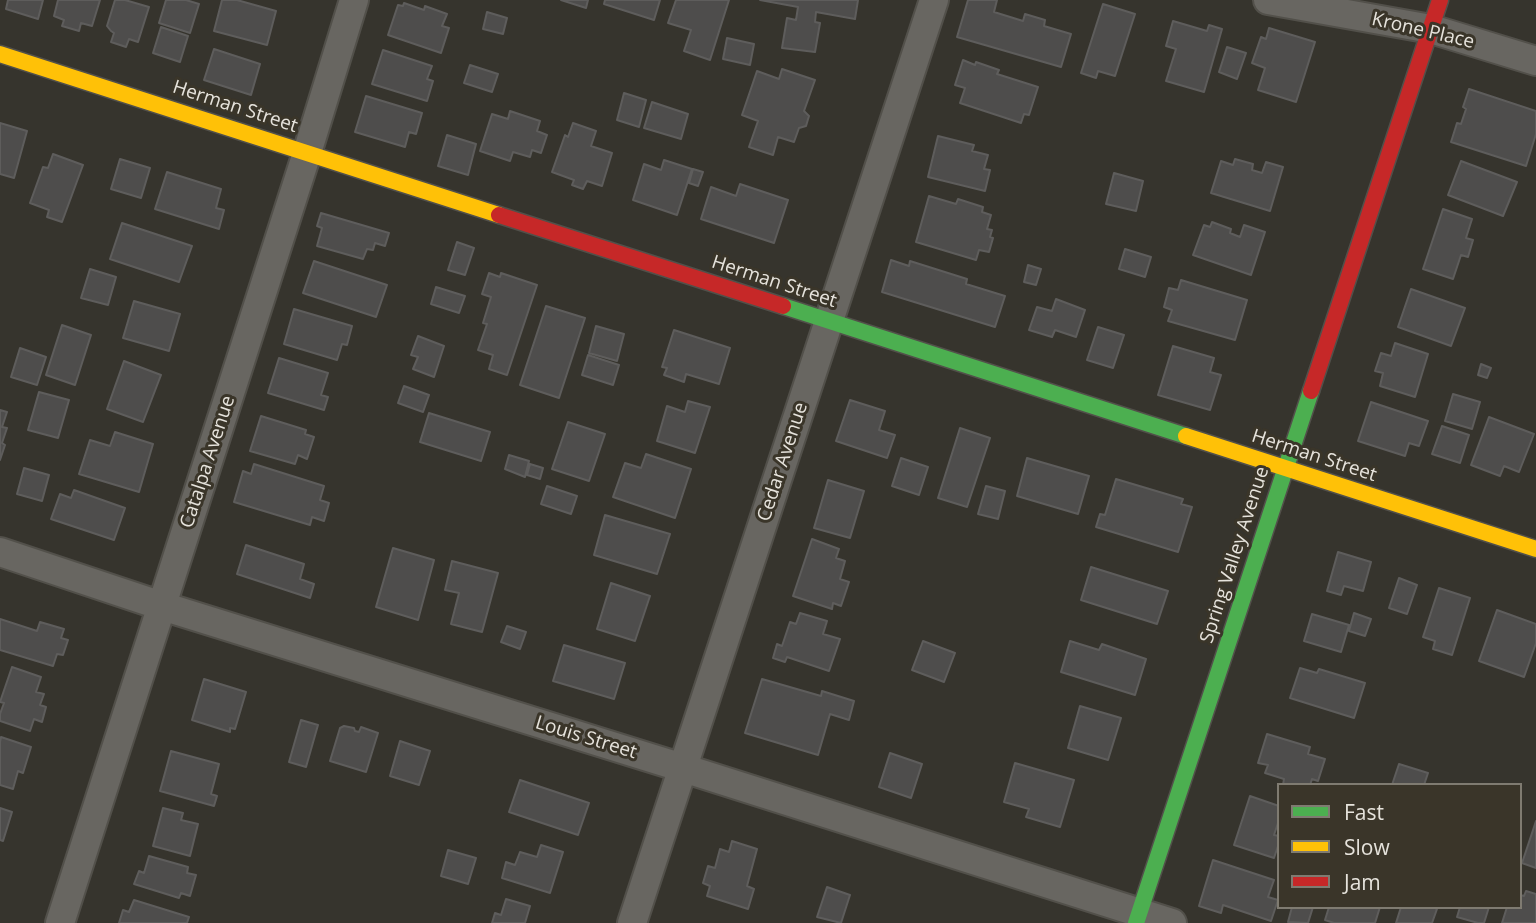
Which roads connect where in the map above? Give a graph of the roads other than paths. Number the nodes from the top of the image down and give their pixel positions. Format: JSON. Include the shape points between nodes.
{"nodes":[{"id":1,"x":354,"y":0,"type":"edge"},
{"id":2,"x":934,"y":0,"type":"edge"},
{"id":3,"x":1268,"y":0,"type":"edge"},
{"id":4,"x":1440,"y":0,"type":"edge"},
{"id":5,"x":1431,"y":29,"type":"junction"},
{"id":6,"x":0,"y":54,"type":"edge"},
{"id":7,"x":1536,"y":61,"type":"edge"},
{"id":8,"x":307,"y":153,"type":"junction"},
{"id":9,"x":829,"y":321,"type":"junction"},
{"id":10,"x":1286,"y":469,"type":"junction"},
{"id":11,"x":1536,"y":549,"type":"edge"},
{"id":12,"x":0,"y":552,"type":"edge"},
{"id":13,"x":162,"y":606,"type":"junction"},
{"id":14,"x":683,"y":768,"type":"junction"},
{"id":15,"x":1137,"y":918,"type":"edge"},
{"id":16,"x":60,"y":923,"type":"edge"},
{"id":17,"x":632,"y":923,"type":"edge"},
{"id":18,"x":1172,"y":923,"type":"edge"}],
"edges":[{"from":1,"to":8,"type":"street","name":"Catalpa Avenue"},
{"from":2,"to":9,"type":"street","name":"Cedar Avenue"},
{"from":3,"to":5,"type":"street","name":"Krone Place"},
{"from":4,"to":5,"type":"street","name":"Spring Valley Avenue"},
{"from":5,"to":7,"type":"street","name":"Krone Place"},
{"from":5,"to":10,"type":"street","name":"Spring Valley Avenue"},
{"from":6,"to":8,"type":"street","name":"Herman Street"},
{"from":8,"to":9,"type":"street","name":"Herman Street"},
{"from":8,"to":13,"type":"street","name":"Catalpa Avenue"},
{"from":9,"to":10,"type":"street","name":"Herman Street"},
{"from":9,"to":14,"type":"street","name":"Cedar Avenue"},
{"from":10,"to":11,"type":"street","name":"Herman Street"},
{"from":10,"to":15,"type":"street","name":"Spring Valley Avenue"},
{"from":12,"to":13,"type":"street","name":"Louis Street"},
{"from":13,"to":14,"type":"street","name":"Louis Street"},
{"from":13,"to":16,"type":"street","name":"Catalpa Avenue"},
{"from":14,"to":15,"type":"street","name":"Louis Street"},
{"from":14,"to":17,"type":"street","name":"Cedar Avenue"},
{"from":15,"to":18,"type":"street","name":"Louis Street"}]}
